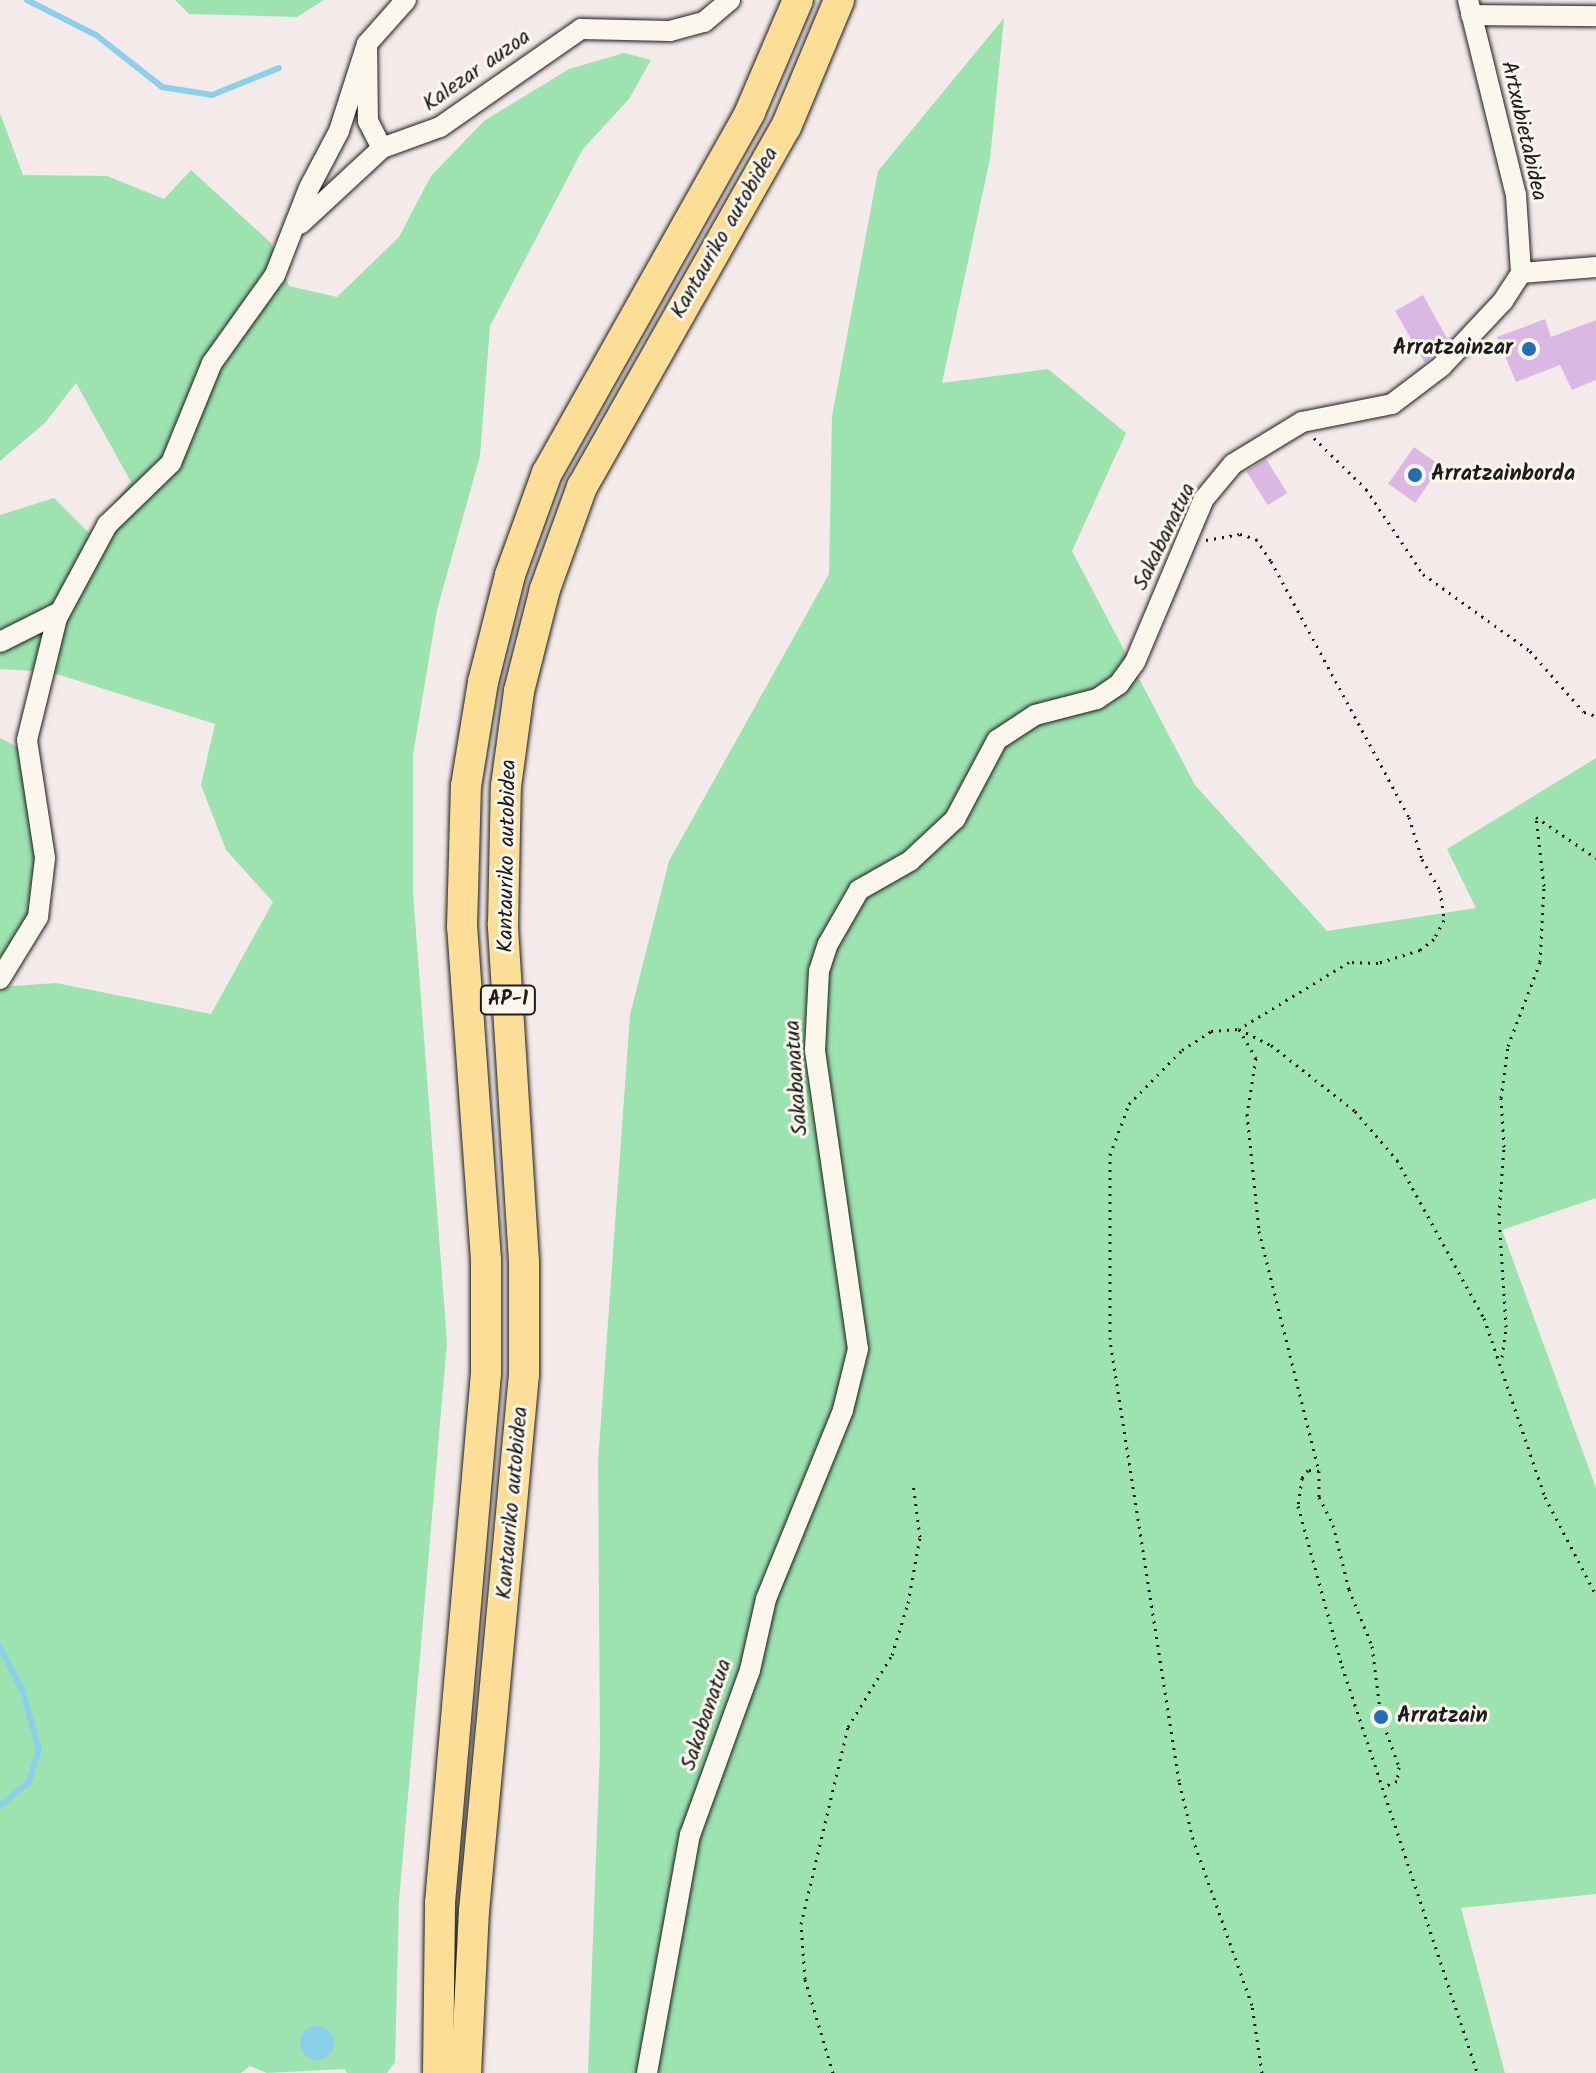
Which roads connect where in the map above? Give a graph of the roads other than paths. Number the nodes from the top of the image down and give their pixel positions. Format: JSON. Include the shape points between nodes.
{"nodes":[{"id":1,"x":406,"y":0,"type":"edge"},
{"id":2,"x":730,"y":0,"type":"edge"},
{"id":3,"x":798,"y":0,"type":"edge"},
{"id":4,"x":839,"y":0,"type":"edge"},
{"id":5,"x":1469,"y":8,"type":"edge"},
{"id":6,"x":1596,"y":16,"type":"edge"},
{"id":7,"x":367,"y":44,"type":"junction"},
{"id":8,"x":382,"y":148,"type":"junction"},
{"id":9,"x":291,"y":232,"type":"junction"},
{"id":10,"x":1596,"y":267,"type":"edge"},
{"id":11,"x":1521,"y":273,"type":"junction"},
{"id":12,"x":60,"y":612,"type":"junction"},
{"id":13,"x":0,"y":642,"type":"edge"},
{"id":14,"x":0,"y":979,"type":"edge"},
{"id":15,"x":438,"y":2073,"type":"edge"},
{"id":16,"x":466,"y":2073,"type":"edge"},
{"id":17,"x":647,"y":2073,"type":"edge"}],
"edges":[{"from":1,"to":7,"type":"street","name":"Kalezar auzoa"},
{"from":2,"to":8,"type":"street","name":"Kalezar auzoa","via":[[704,22],[670,31],[581,29],[440,127]]},
{"from":3,"to":15,"type":"highway","name":"Kantauriko autobidea","via":[[750,112],[547,473],[510,575],[483,682],[466,786],[462,927],[486,1260],[486,1373],[441,1888]]},
{"from":4,"to":16,"type":"highway","name":"Kantauriko autobidea","number":"AP-1","via":[[786,127],[582,487],[545,589],[519,691],[506,786],[503,924],[524,1262],[524,1374],[475,1896]]},
{"from":5,"to":6,"type":"street"},
{"from":5,"to":11,"type":"street","name":"Artxubietabidea","via":[[1516,195]]},
{"from":7,"to":8,"type":"street","via":[[368,121]]},
{"from":7,"to":9,"type":"street","name":"Kalezar auzoa","via":[[339,131]]},
{"from":8,"to":9,"type":"street","name":"Kalezar auzoa"},
{"from":9,"to":12,"type":"street","name":"Kalezar auzoa","via":[[275,275],[212,363],[171,463],[107,525]]},
{"from":10,"to":11,"type":"street"},
{"from":11,"to":17,"type":"street","name":"Sakabanatua","via":[[1460,347],[1405,395],[1346,416],[1302,422],[1233,464],[1204,499],[1135,662],[1119,684],[1097,699],[1035,715],[997,740],[955,819],[910,861],[859,890],[828,944],[819,971],[815,1050],[858,1349],[843,1410],[766,1599],[750,1670],[690,1835]]},
{"from":12,"to":13,"type":"street"},
{"from":12,"to":14,"type":"street","name":"Kalezar auzoa","via":[[27,740],[45,858],[38,917]]}]}
